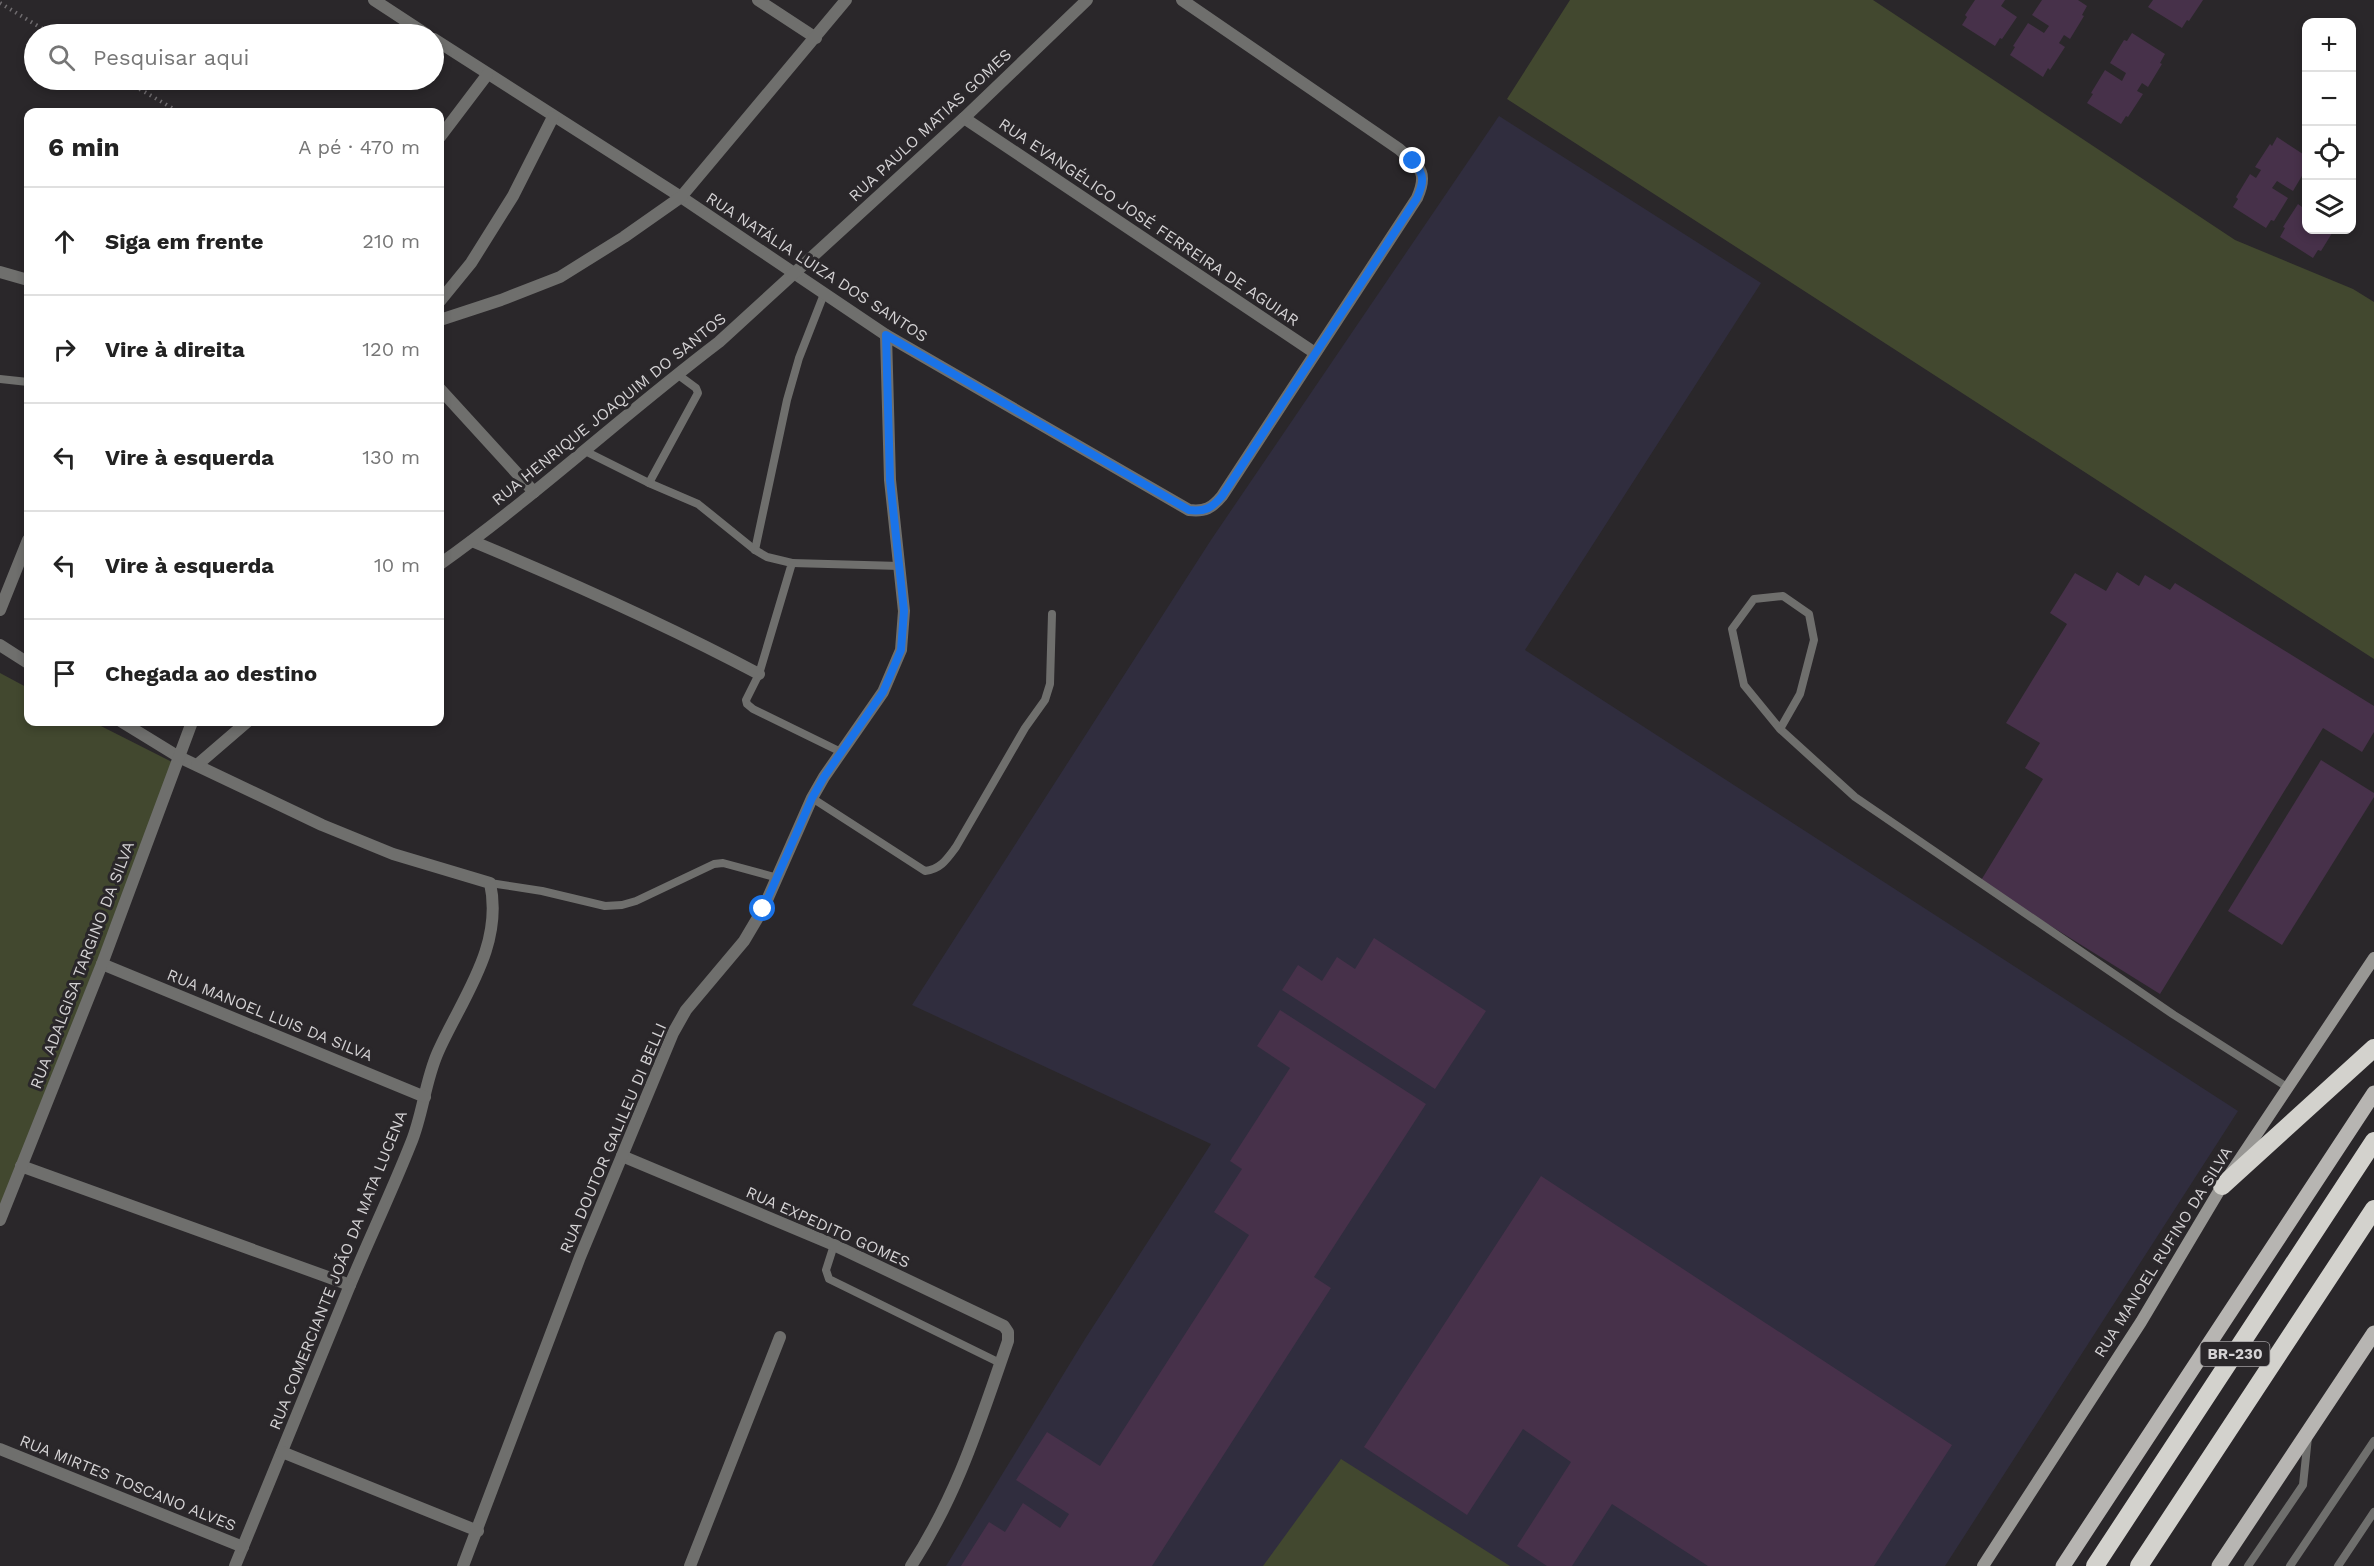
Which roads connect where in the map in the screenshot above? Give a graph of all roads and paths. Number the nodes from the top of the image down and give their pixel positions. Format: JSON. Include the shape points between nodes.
{"nodes":[{"id":1,"x":374,"y":0,"type":"edge"},
{"id":2,"x":758,"y":0,"type":"edge"},
{"id":3,"x":846,"y":0,"type":"edge"},
{"id":4,"x":1087,"y":0,"type":"edge"},
{"id":5,"x":1182,"y":0,"type":"edge"},
{"id":6,"x":0,"y":3,"type":"edge"},
{"id":7,"x":35,"y":24,"type":"edge"},
{"id":8,"x":411,"y":24,"type":"edge"},
{"id":9,"x":816,"y":38,"type":"junction"},
{"id":10,"x":444,"y":46,"type":"edge"},
{"id":11,"x":488,"y":75,"type":"junction"},
{"id":12,"x":141,"y":90,"type":"edge"},
{"id":13,"x":172,"y":108,"type":"edge"},
{"id":14,"x":553,"y":117,"type":"junction"},
{"id":15,"x":964,"y":118,"type":"junction"},
{"id":16,"x":444,"y":132,"type":"edge"},
{"id":17,"x":681,"y":197,"type":"junction"},
{"id":18,"x":0,"y":272,"type":"edge"},
{"id":19,"x":794,"y":274,"type":"junction"},
{"id":20,"x":24,"y":279,"type":"edge"},
{"id":21,"x":824,"y":294,"type":"junction"},
{"id":22,"x":444,"y":296,"type":"edge"},
{"id":23,"x":444,"y":319,"type":"edge"},
{"id":24,"x":886,"y":335,"type":"junction"},
{"id":25,"x":1315,"y":353,"type":"junction"},
{"id":26,"x":677,"y":374,"type":"junction"},
{"id":27,"x":0,"y":379,"type":"edge"},
{"id":28,"x":24,"y":382,"type":"edge"},
{"id":29,"x":444,"y":393,"type":"edge"},
{"id":30,"x":585,"y":451,"type":"junction"},
{"id":31,"x":649,"y":483,"type":"junction"},
{"id":32,"x":534,"y":492,"type":"junction"},
{"id":33,"x":472,"y":541,"type":"junction"},
{"id":34,"x":24,"y":550,"type":"edge"},
{"id":35,"x":754,"y":550,"type":"junction"},
{"id":36,"x":444,"y":561,"type":"edge"},
{"id":37,"x":792,"y":563,"type":"junction"},
{"id":38,"x":900,"y":566,"type":"junction"},
{"id":39,"x":0,"y":609,"type":"edge"},
{"id":40,"x":1052,"y":614,"type":"dead end"},
{"id":41,"x":0,"y":645,"type":"edge"},
{"id":42,"x":24,"y":660,"type":"edge"},
{"id":43,"x":759,"y":674,"type":"junction"},
{"id":44,"x":129,"y":726,"type":"edge"},
{"id":45,"x":191,"y":726,"type":"edge"},
{"id":46,"x":242,"y":726,"type":"edge"},
{"id":47,"x":1780,"y":729,"type":"junction"},
{"id":48,"x":841,"y":752,"type":"junction"},
{"id":49,"x":179,"y":757,"type":"junction"},
{"id":50,"x":197,"y":765,"type":"junction"},
{"id":51,"x":812,"y":798,"type":"junction"},
{"id":52,"x":778,"y":878,"type":"junction"},
{"id":53,"x":490,"y":883,"type":"junction"},
{"id":54,"x":2374,"y":958,"type":"edge"},
{"id":55,"x":102,"y":964,"type":"junction"},
{"id":56,"x":2374,"y":1048,"type":"edge"},
{"id":57,"x":2287,"y":1087,"type":"junction"},
{"id":58,"x":2374,"y":1093,"type":"edge"},
{"id":59,"x":425,"y":1097,"type":"junction"},
{"id":60,"x":2374,"y":1141,"type":"edge"},
{"id":61,"x":622,"y":1156,"type":"junction"},
{"id":62,"x":21,"y":1166,"type":"junction"},
{"id":63,"x":2222,"y":1186,"type":"junction"},
{"id":64,"x":2374,"y":1209,"type":"edge"},
{"id":65,"x":0,"y":1220,"type":"edge"},
{"id":66,"x":834,"y":1245,"type":"junction"},
{"id":67,"x":350,"y":1285,"type":"junction"},
{"id":68,"x":2374,"y":1333,"type":"edge"},
{"id":69,"x":780,"y":1337,"type":"dead end"},
{"id":70,"x":1000,"y":1363,"type":"junction"},
{"id":71,"x":2309,"y":1429,"type":"junction"},
{"id":72,"x":2374,"y":1441,"type":"edge"},
{"id":73,"x":0,"y":1449,"type":"edge"},
{"id":74,"x":282,"y":1452,"type":"junction"},
{"id":75,"x":2374,"y":1512,"type":"edge"},
{"id":76,"x":478,"y":1531,"type":"junction"},
{"id":77,"x":243,"y":1547,"type":"junction"},
{"id":78,"x":235,"y":1566,"type":"edge"},
{"id":79,"x":463,"y":1566,"type":"edge"},
{"id":80,"x":690,"y":1566,"type":"edge"},
{"id":81,"x":911,"y":1566,"type":"edge"},
{"id":82,"x":1983,"y":1566,"type":"edge"},
{"id":83,"x":2063,"y":1566,"type":"edge"},
{"id":84,"x":2095,"y":1566,"type":"edge"},
{"id":85,"x":2139,"y":1566,"type":"edge"},
{"id":86,"x":2219,"y":1566,"type":"edge"},
{"id":87,"x":2248,"y":1566,"type":"edge"},
{"id":88,"x":2290,"y":1566,"type":"edge"},
{"id":89,"x":2338,"y":1566,"type":"edge"}],
"edges":[{"from":1,"to":8,"type":"street"},
{"from":2,"to":9,"type":"street"},
{"from":3,"to":9,"type":"street"},
{"from":4,"to":15,"type":"street","name":"RUA PAULO MATIAS GOMES"},
{"from":5,"to":25,"type":"street","via":[[1399,149],[1422,171],[1424,182],[1417,198]]},
{"from":6,"to":7,"type":"path"},
{"from":9,"to":17,"type":"street"},
{"from":10,"to":11,"type":"street","name":"RUA NATÁLIA LUIZA DOS SANTOS"},
{"from":11,"to":14,"type":"street","name":"RUA NATÁLIA LUIZA DOS SANTOS"},
{"from":11,"to":16,"type":"street"},
{"from":12,"to":13,"type":"path"},
{"from":14,"to":17,"type":"street","name":"RUA NATÁLIA LUIZA DOS SANTOS"},
{"from":14,"to":22,"type":"street","via":[[513,196],[471,263]]},
{"from":15,"to":19,"type":"street","name":"RUA PAULO MATIAS GOMES"},
{"from":15,"to":25,"type":"street","name":"RUA EVANGÉLICO JOSÉ FERREIRA DE AGUIAR"},
{"from":17,"to":19,"type":"street","name":"RUA NATÁLIA LUIZA DOS SANTOS"},
{"from":17,"to":23,"type":"street","via":[[560,277]]},
{"from":18,"to":20,"type":"street"},
{"from":19,"to":21,"type":"street","name":"RUA NATÁLIA LUIZA DOS SANTOS"},
{"from":19,"to":26,"type":"street","name":"RUA HENRIQUE JOAQUIM DO SANTOS"},
{"from":21,"to":24,"type":"street","name":"RUA NATÁLIA LUIZA DOS SANTOS"},
{"from":21,"to":35,"type":"lane","via":[[787,400]]},
{"from":24,"to":25,"type":"street","name":"RUA NATÁLIA LUIZA DOS SANTOS","via":[[1189,510],[1205,510],[1222,496]]},
{"from":24,"to":38,"type":"street","name":"RUA DOUTOR GALILEU DI BELLI","via":[[890,480]]},
{"from":26,"to":30,"type":"street","name":"RUA HENRIQUE JOAQUIM DO SANTOS"},
{"from":26,"to":31,"type":"lane","via":[[698,393]]},
{"from":27,"to":28,"type":"lane"},
{"from":29,"to":32,"type":"street"},
{"from":30,"to":31,"type":"lane"},
{"from":30,"to":32,"type":"street","name":"RUA HENRIQUE JOAQUIM DO SANTOS"},
{"from":31,"to":35,"type":"lane","via":[[698,504]]},
{"from":32,"to":33,"type":"street","name":"RUA HENRIQUE JOAQUIM DO SANTOS"},
{"from":33,"to":36,"type":"street","name":"RUA HENRIQUE JOAQUIM DO SANTOS"},
{"from":33,"to":43,"type":"street","via":[[630,609]]},
{"from":34,"to":39,"type":"street"},
{"from":35,"to":37,"type":"lane"},
{"from":37,"to":38,"type":"lane"},
{"from":37,"to":43,"type":"lane"},
{"from":38,"to":48,"type":"street","name":"RUA DOUTOR GALILEU DI BELLI","via":[[904,611],[901,650],[883,692]]},
{"from":40,"to":51,"type":"lane","via":[[1050,684],[1045,699],[946,862],[925,871]]},
{"from":41,"to":42,"type":"street"},
{"from":43,"to":48,"type":"lane","via":[[746,700],[748,706]]},
{"from":44,"to":49,"type":"street"},
{"from":45,"to":49,"type":"street","name":"RUA ADALGISA TARGINO DA SILVA"},
{"from":46,"to":50,"type":"street"},
{"from":47,"to":47,"type":"lane","via":[[1800,694],[1814,640],[1809,614],[1783,596],[1754,599],[1732,629],[1744,685]]},
{"from":47,"to":57,"type":"lane","via":[[1855,796],[2174,1015]]},
{"from":48,"to":51,"type":"street","name":"RUA DOUTOR GALILEU DI BELLI"},
{"from":49,"to":50,"type":"street"},
{"from":49,"to":55,"type":"street","name":"RUA ADALGISA TARGINO DA SILVA"},
{"from":50,"to":53,"type":"street","via":[[393,854]]},
{"from":51,"to":52,"type":"street","name":"RUA DOUTOR GALILEU DI BELLI"},
{"from":52,"to":53,"type":"lane","via":[[714,864],[636,901],[605,906]]},
{"from":52,"to":61,"type":"street","name":"RUA DOUTOR GALILEU DI BELLI","via":[[744,941],[686,1010],[673,1033]]},
{"from":53,"to":59,"type":"street","name":"RUA COMERCIANTE JOÃO DA MATA LUCENA","via":[[494,919],[489,943],[438,1052]]},
{"from":54,"to":57,"type":"main road","name":"RUA MANOEL RUFINO DA SILVA"},
{"from":55,"to":59,"type":"street","name":"RUA MANOEL LUIS DA SILVA"},
{"from":55,"to":62,"type":"street","name":"RUA ADALGISA TARGINO DA SILVA"},
{"from":56,"to":63,"type":"highway"},
{"from":57,"to":63,"type":"main road","name":"RUA MANOEL RUFINO DA SILVA"},
{"from":58,"to":83,"type":"main road"},
{"from":59,"to":67,"type":"street","name":"RUA COMERCIANTE JOÃO DA MATA LUCENA","via":[[411,1143]]},
{"from":60,"to":84,"type":"highway","number":"BR-230"},
{"from":61,"to":66,"type":"street","name":"RUA EXPEDITO GOMES"},
{"from":61,"to":76,"type":"street","name":"RUA DOUTOR GALILEU DI BELLI","via":[[580,1257]]},
{"from":62,"to":65,"type":"street","name":"RUA ADALGISA TARGINO DA SILVA"},
{"from":62,"to":67,"type":"street"},
{"from":63,"to":82,"type":"main road","name":"RUA MANOEL RUFINO DA SILVA","via":[[2141,1322]]},
{"from":64,"to":85,"type":"highway","number":"BR-230"},
{"from":66,"to":70,"type":"lane","via":[[826,1270],[829,1279]]},
{"from":66,"to":70,"type":"street","name":"RUA EXPEDITO GOMES","via":[[995,1321],[1008,1332]]},
{"from":67,"to":74,"type":"street","name":"RUA COMERCIANTE JOÃO DA MATA LUCENA"},
{"from":68,"to":71,"type":"main road"},
{"from":69,"to":80,"type":"street"},
{"from":70,"to":81,"type":"street","via":[[958,1481]]},
{"from":71,"to":86,"type":"main road"},
{"from":71,"to":87,"type":"lane","via":[[2302,1485]]},
{"from":72,"to":88,"type":"lane"},
{"from":73,"to":77,"type":"street","name":"RUA MIRTES TOSCANO ALVES"},
{"from":74,"to":76,"type":"street"},
{"from":74,"to":77,"type":"street","name":"RUA COMERCIANTE JOÃO DA MATA LUCENA"},
{"from":75,"to":89,"type":"lane"},
{"from":76,"to":79,"type":"street","name":"RUA DOUTOR GALILEU DI BELLI"},
{"from":77,"to":78,"type":"street","name":"RUA COMERCIANTE JOÃO DA MATA LUCENA"}]}
